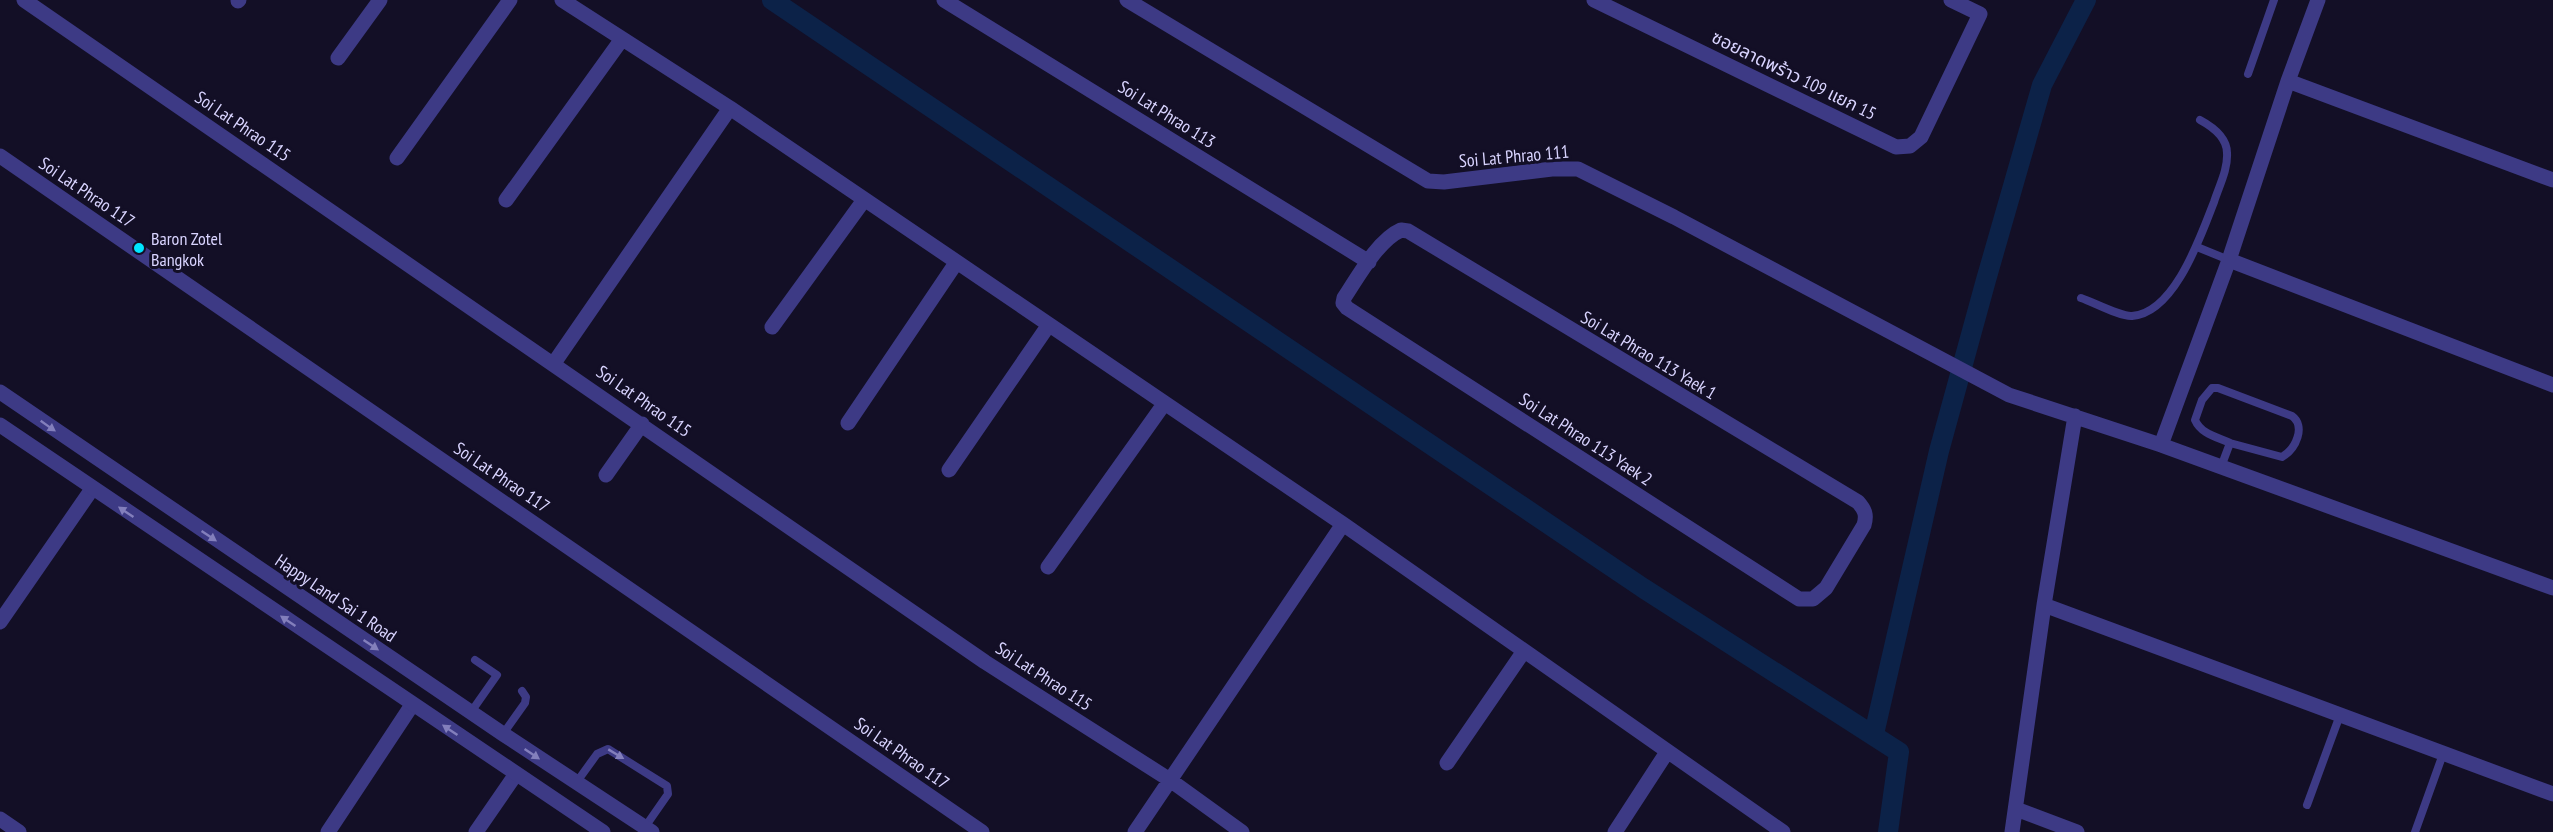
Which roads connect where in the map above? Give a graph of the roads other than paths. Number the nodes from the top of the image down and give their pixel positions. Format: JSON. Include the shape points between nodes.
{"nodes":[{"id":1,"x":24,"y":0,"type":"edge"},
{"id":2,"x":380,"y":0,"type":"edge"},
{"id":3,"x":510,"y":0,"type":"edge"},
{"id":4,"x":562,"y":0,"type":"edge"},
{"id":5,"x":944,"y":0,"type":"edge"},
{"id":6,"x":1127,"y":0,"type":"edge"},
{"id":7,"x":1594,"y":0,"type":"edge"},
{"id":8,"x":1951,"y":0,"type":"edge"},
{"id":9,"x":2274,"y":0,"type":"edge"},
{"id":10,"x":2318,"y":0,"type":"edge"},
{"id":11,"x":622,"y":39,"type":"junction"},
{"id":12,"x":338,"y":58,"type":"dead end"},
{"id":13,"x":2248,"y":74,"type":"dead end"},
{"id":14,"x":2288,"y":81,"type":"junction"},
{"id":15,"x":730,"y":108,"type":"junction"},
{"id":16,"x":2200,"y":120,"type":"dead end"},
{"id":17,"x":0,"y":156,"type":"edge"},
{"id":18,"x":397,"y":158,"type":"dead end"},
{"id":19,"x":2553,"y":180,"type":"edge"},
{"id":20,"x":506,"y":200,"type":"dead end"},
{"id":21,"x":864,"y":200,"type":"junction"},
{"id":22,"x":2197,"y":246,"type":"junction"},
{"id":23,"x":2229,"y":260,"type":"junction"},
{"id":24,"x":1369,"y":262,"type":"junction"},
{"id":25,"x":956,"y":263,"type":"junction"},
{"id":26,"x":2081,"y":298,"type":"dead end"},
{"id":27,"x":1048,"y":326,"type":"junction"},
{"id":28,"x":772,"y":327,"type":"dead end"},
{"id":29,"x":554,"y":363,"type":"junction"},
{"id":30,"x":2553,"y":385,"type":"edge"},
{"id":31,"x":0,"y":392,"type":"edge"},
{"id":32,"x":1164,"y":404,"type":"junction"},
{"id":33,"x":2075,"y":416,"type":"junction"},
{"id":34,"x":848,"y":423,"type":"dead end"},
{"id":35,"x":642,"y":424,"type":"junction"},
{"id":36,"x":0,"y":425,"type":"edge"},
{"id":37,"x":2230,"y":443,"type":"junction"},
{"id":38,"x":2161,"y":445,"type":"junction"},
{"id":39,"x":106,"y":467,"type":"junction"},
{"id":40,"x":2221,"y":467,"type":"junction"},
{"id":41,"x":949,"y":470,"type":"dead end"},
{"id":42,"x":606,"y":475,"type":"dead end"},
{"id":43,"x":92,"y":489,"type":"junction"},
{"id":44,"x":1343,"y":524,"type":"junction"},
{"id":45,"x":1841,"y":563,"type":"joint"},
{"id":46,"x":1048,"y":567,"type":"dead end"},
{"id":47,"x":2553,"y":588,"type":"edge"},
{"id":48,"x":6,"y":601,"type":"edge"},
{"id":49,"x":2044,"y":605,"type":"junction"},
{"id":50,"x":0,"y":622,"type":"edge"},
{"id":51,"x":1524,"y":651,"type":"junction"},
{"id":52,"x":474,"y":660,"type":"dead end"},
{"id":53,"x":522,"y":691,"type":"dead end"},
{"id":54,"x":412,"y":705,"type":"junction"},
{"id":55,"x":471,"y":712,"type":"junction"},
{"id":56,"x":2340,"y":715,"type":"junction"},
{"id":57,"x":503,"y":734,"type":"junction"},
{"id":58,"x":1667,"y":752,"type":"junction"},
{"id":59,"x":2444,"y":754,"type":"junction"},
{"id":60,"x":1447,"y":763,"type":"dead end"},
{"id":61,"x":516,"y":774,"type":"junction"},
{"id":62,"x":1170,"y":780,"type":"junction"},
{"id":63,"x":576,"y":783,"type":"junction"},
{"id":64,"x":2553,"y":794,"type":"edge"},
{"id":65,"x":2307,"y":805,"type":"dead end"},
{"id":66,"x":2016,"y":809,"type":"junction"},
{"id":67,"x":0,"y":819,"type":"edge"},
{"id":68,"x":649,"y":830,"type":"edge"},
{"id":69,"x":19,"y":832,"type":"edge"},
{"id":70,"x":328,"y":832,"type":"edge"},
{"id":71,"x":476,"y":832,"type":"edge"},
{"id":72,"x":603,"y":832,"type":"edge"},
{"id":73,"x":982,"y":832,"type":"edge"},
{"id":74,"x":1135,"y":832,"type":"edge"},
{"id":75,"x":1242,"y":832,"type":"edge"},
{"id":76,"x":1615,"y":832,"type":"edge"},
{"id":77,"x":1783,"y":832,"type":"edge"},
{"id":78,"x":2012,"y":832,"type":"edge"},
{"id":79,"x":2077,"y":832,"type":"edge"},
{"id":80,"x":2415,"y":832,"type":"edge"}],
"edges":[{"from":1,"to":29,"type":"street","name":"Soi Lat Phrao 115"},
{"from":2,"to":12,"type":"street"},
{"from":3,"to":18,"type":"street"},
{"from":4,"to":11,"type":"street"},
{"from":5,"to":24,"type":"street","name":"Soi Lat Phrao 113"},
{"from":6,"to":33,"type":"street","name":"Soi Lat Phrao 111","via":[[1428,181],[1578,170],[2009,395]]},
{"from":7,"to":8,"type":"street","name":"ซอยลาดพร้าว 109 แยก 15","via":[[1896,147],[1910,146],[1921,137],[1980,14]]},
{"from":9,"to":13,"type":"lane"},
{"from":10,"to":14,"type":"street"},
{"from":11,"to":15,"type":"street"},
{"from":11,"to":20,"type":"street"},
{"from":14,"to":19,"type":"street"},
{"from":14,"to":23,"type":"street"},
{"from":15,"to":21,"type":"street"},
{"from":15,"to":29,"type":"street"},
{"from":16,"to":22,"type":"lane","via":[[2213,127],[2228,152],[2225,171]]},
{"from":17,"to":73,"type":"street","name":"Soi Lat Phrao 117"},
{"from":21,"to":25,"type":"street"},
{"from":21,"to":28,"type":"street"},
{"from":22,"to":23,"type":"lane"},
{"from":22,"to":26,"type":"lane","via":[[2162,301],[2149,311],[2131,316]]},
{"from":23,"to":30,"type":"street"},
{"from":23,"to":38,"type":"street"},
{"from":24,"to":45,"type":"street","name":"Soi Lat Phrao 113 Yaek 1","via":[[1392,234],[1408,231],[1858,502],[1866,517],[1864,525]]},
{"from":24,"to":45,"type":"street","name":"Soi Lat Phrao 113 Yaek 2","via":[[1344,298],[1347,308],[1799,599],[1820,594]]},
{"from":25,"to":27,"type":"street"},
{"from":25,"to":34,"type":"street"},
{"from":27,"to":32,"type":"street"},
{"from":27,"to":41,"type":"street"},
{"from":29,"to":35,"type":"street","name":"Soi Lat Phrao 115"},
{"from":31,"to":39,"type":"street","name":"Happy Land Sai 1 Road","one_way":true},
{"from":32,"to":44,"type":"street"},
{"from":32,"to":46,"type":"street"},
{"from":33,"to":38,"type":"street","name":"Soi Lat Phrao 111"},
{"from":33,"to":49,"type":"street"},
{"from":35,"to":42,"type":"street"},
{"from":35,"to":62,"type":"street","name":"Soi Lat Phrao 115","via":[[985,662]]},
{"from":36,"to":43,"type":"street"},
{"from":37,"to":37,"type":"lane","via":[[2282,457],[2293,447],[2300,426],[2292,416],[2212,388],[2202,400],[2195,420],[2206,433]]},
{"from":37,"to":40,"type":"lane"},
{"from":38,"to":40,"type":"street","name":"Soi Lat Phrao 111"},
{"from":39,"to":43,"type":"street"},
{"from":39,"to":55,"type":"street","name":"Happy Land Sai 1 Road","one_way":true},
{"from":40,"to":47,"type":"street","name":"Soi Lat Phrao 111"},
{"from":43,"to":48,"type":"street"},
{"from":54,"to":43,"type":"street","one_way":true},
{"from":44,"to":51,"type":"street"},
{"from":44,"to":62,"type":"street"},
{"from":48,"to":50,"type":"street"},
{"from":49,"to":56,"type":"street"},
{"from":49,"to":66,"type":"street"},
{"from":51,"to":58,"type":"street"},
{"from":51,"to":60,"type":"street"},
{"from":52,"to":55,"type":"lane","via":[[497,675]]},
{"from":53,"to":57,"type":"lane","via":[[525,703]]},
{"from":61,"to":54,"type":"street","one_way":true},
{"from":54,"to":70,"type":"street"},
{"from":55,"to":57,"type":"street","name":"Happy Land Sai 1 Road"},
{"from":56,"to":59,"type":"street"},
{"from":56,"to":65,"type":"lane"},
{"from":57,"to":63,"type":"street","name":"Happy Land Sai 1 Road","one_way":true},
{"from":58,"to":76,"type":"street"},
{"from":58,"to":77,"type":"street"},
{"from":59,"to":64,"type":"street"},
{"from":59,"to":80,"type":"lane"},
{"from":61,"to":71,"type":"street"},
{"from":61,"to":72,"type":"street"},
{"from":62,"to":74,"type":"street"},
{"from":62,"to":75,"type":"street","name":"Soi Lat Phrao 115"},
{"from":63,"to":68,"type":"street","name":"Happy Land Sai 1 Road"},
{"from":63,"to":68,"type":"lane","one_way":true,"via":[[597,754],[608,749],[667,786],[668,794]]},
{"from":66,"to":78,"type":"street"},
{"from":66,"to":79,"type":"street"},
{"from":67,"to":69,"type":"street"}]}
